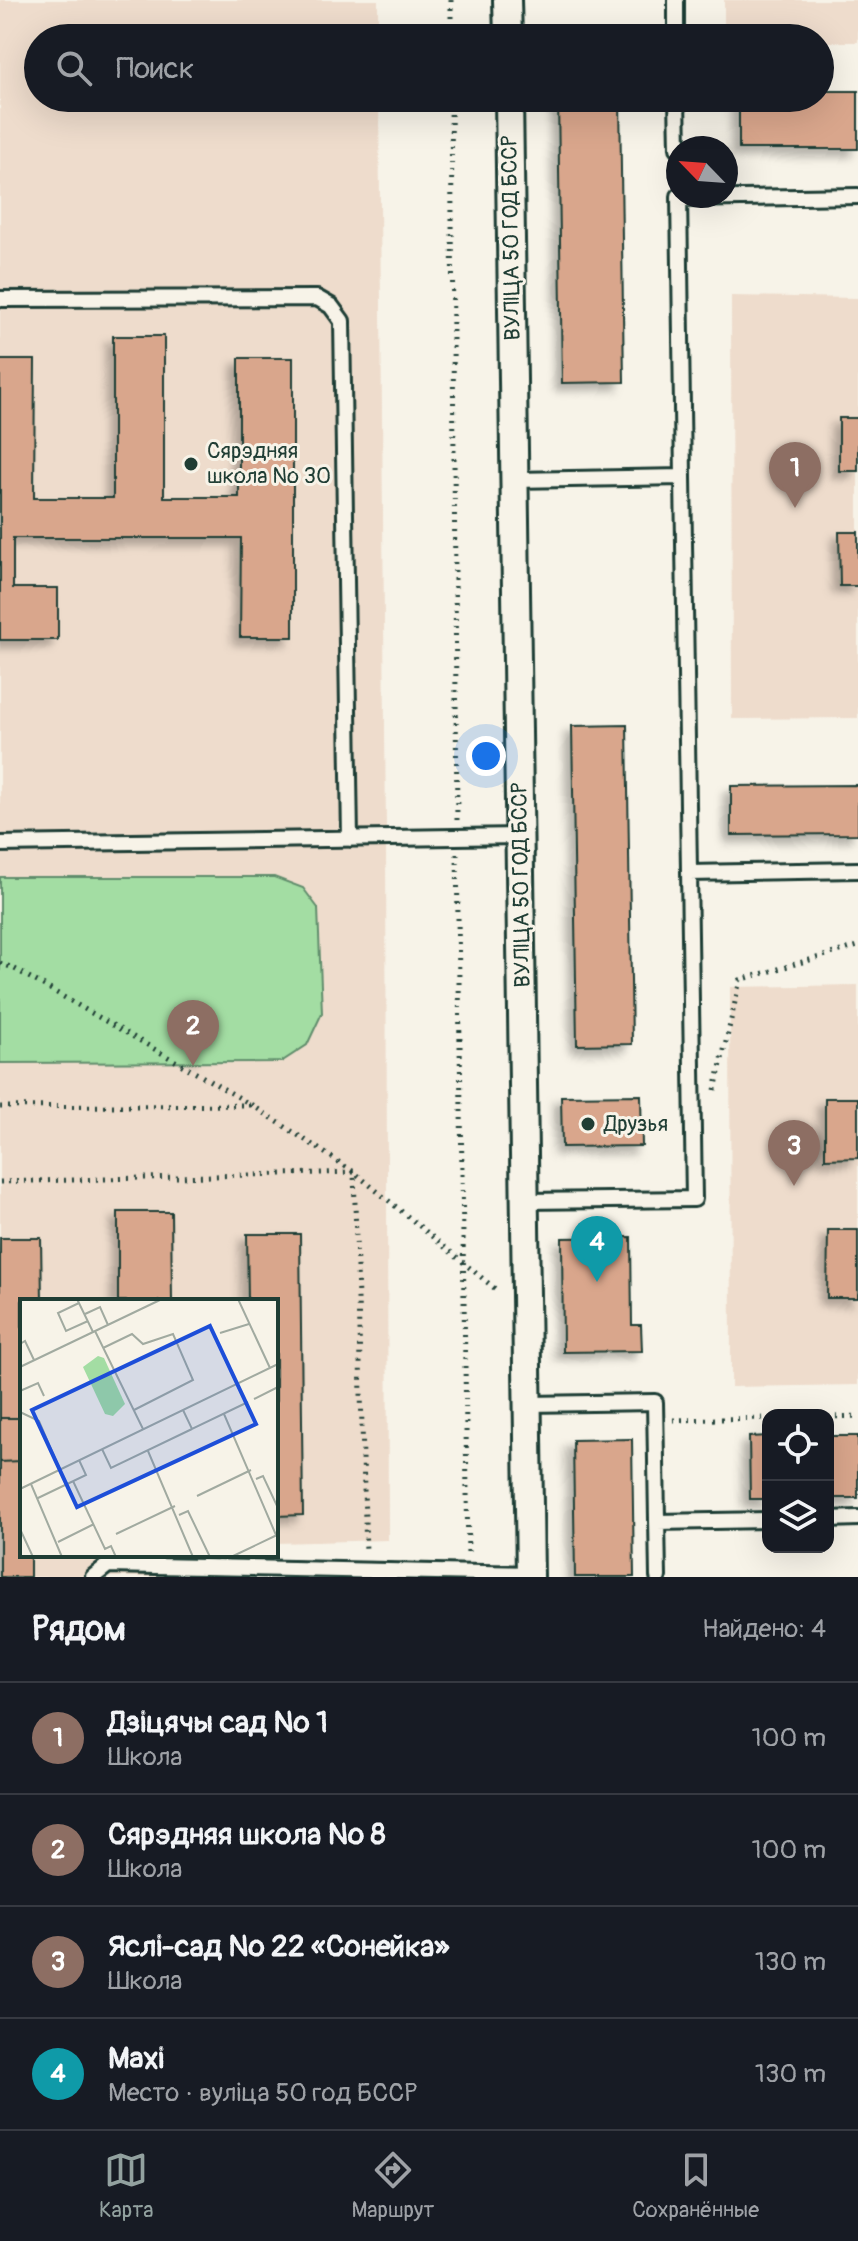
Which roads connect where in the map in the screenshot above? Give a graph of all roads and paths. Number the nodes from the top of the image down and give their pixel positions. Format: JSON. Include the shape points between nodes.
{"nodes":[{"id":1,"x":451,"y":0,"type":"edge"},
{"id":2,"x":507,"y":0,"type":"edge"},
{"id":3,"x":676,"y":0,"type":"edge"},
{"id":4,"x":451,"y":24,"type":"edge"},
{"id":5,"x":508,"y":24,"type":"edge"},
{"id":6,"x":676,"y":24,"type":"edge"},
{"id":7,"x":509,"y":112,"type":"edge"},
{"id":8,"x":677,"y":112,"type":"edge"},
{"id":9,"x":678,"y":136,"type":"edge"},
{"id":10,"x":858,"y":196,"type":"edge"},
{"id":11,"x":738,"y":197,"type":"edge"},
{"id":12,"x":679,"y":208,"type":"edge"},
{"id":13,"x":0,"y":299,"type":"edge"},
{"id":14,"x":683,"y":477,"type":"junction"},
{"id":15,"x":514,"y":480,"type":"junction"},
{"id":16,"x":520,"y":836,"type":"junction"},
{"id":17,"x":350,"y":839,"type":"junction"},
{"id":18,"x":0,"y":844,"type":"edge"},
{"id":19,"x":858,"y":870,"type":"edge"},
{"id":20,"x":689,"y":873,"type":"junction"},
{"id":21,"x":858,"y":946,"type":"edge"},
{"id":22,"x":0,"y":963,"type":"edge"},
{"id":23,"x":712,"y":1102,"type":"dead end"},
{"id":24,"x":252,"y":1105,"type":"junction"},
{"id":25,"x":0,"y":1107,"type":"edge"},
{"id":26,"x":354,"y":1172,"type":"junction"},
{"id":27,"x":0,"y":1182,"type":"edge"},
{"id":28,"x":526,"y":1201,"type":"junction"},
{"id":29,"x":527,"y":1315,"type":"junction"},
{"id":30,"x":529,"y":1404,"type":"junction"},
{"id":31,"x":858,"y":1416,"type":"edge"},
{"id":32,"x":834,"y":1417,"type":"edge"},
{"id":33,"x":762,"y":1418,"type":"edge"},
{"id":34,"x":656,"y":1420,"type":"junction"},
{"id":35,"x":858,"y":1518,"type":"edge"},
{"id":36,"x":834,"y":1519,"type":"edge"},
{"id":37,"x":762,"y":1520,"type":"edge"},
{"id":38,"x":657,"y":1522,"type":"junction"},
{"id":39,"x":367,"y":1571,"type":"junction"},
{"id":40,"x":530,"y":1575,"type":"edge"},
{"id":41,"x":93,"y":1577,"type":"edge"},
{"id":42,"x":658,"y":1577,"type":"edge"}],
"edges":[{"from":1,"to":4,"type":"path"},
{"from":2,"to":5,"type":"street"},
{"from":3,"to":6,"type":"lane"},
{"from":7,"to":15,"type":"street","name":"ВУЛІЦА 50 ГОД БССР"},
{"from":8,"to":9,"type":"lane"},
{"from":10,"to":11,"type":"lane"},
{"from":12,"to":14,"type":"lane"},
{"from":13,"to":17,"type":"lane","via":[[317,298],[342,321]]},
{"from":14,"to":15,"type":"lane"},
{"from":14,"to":20,"type":"lane"},
{"from":15,"to":16,"type":"street","name":"ВУЛІЦА 50 ГОД БССР"},
{"from":16,"to":17,"type":"lane"},
{"from":16,"to":28,"type":"street","name":"ВУЛІЦА 50 ГОД БССР"},
{"from":17,"to":18,"type":"lane"},
{"from":19,"to":20,"type":"lane"},
{"from":20,"to":28,"type":"lane","via":[[694,1199]]},
{"from":21,"to":23,"type":"path","via":[[740,980]]},
{"from":22,"to":24,"type":"path"},
{"from":24,"to":25,"type":"path"},
{"from":24,"to":26,"type":"path"},
{"from":26,"to":27,"type":"path"},
{"from":26,"to":29,"type":"path"},
{"from":26,"to":39,"type":"path"},
{"from":28,"to":29,"type":"street","name":"ВУЛІЦА 50 ГОД БССР"},
{"from":29,"to":30,"type":"street","name":"ВУЛІЦА 50 ГОД БССР"},
{"from":30,"to":34,"type":"lane","via":[[655,1402]]},
{"from":30,"to":40,"type":"street","name":"ВУЛІЦА 50 ГОД БССР"},
{"from":31,"to":32,"type":"path"},
{"from":33,"to":34,"type":"path"},
{"from":34,"to":38,"type":"lane"},
{"from":35,"to":36,"type":"lane"},
{"from":37,"to":38,"type":"lane"},
{"from":38,"to":42,"type":"lane"},
{"from":39,"to":40,"type":"lane"},
{"from":39,"to":41,"type":"lane","via":[[108,1565]]}]}
